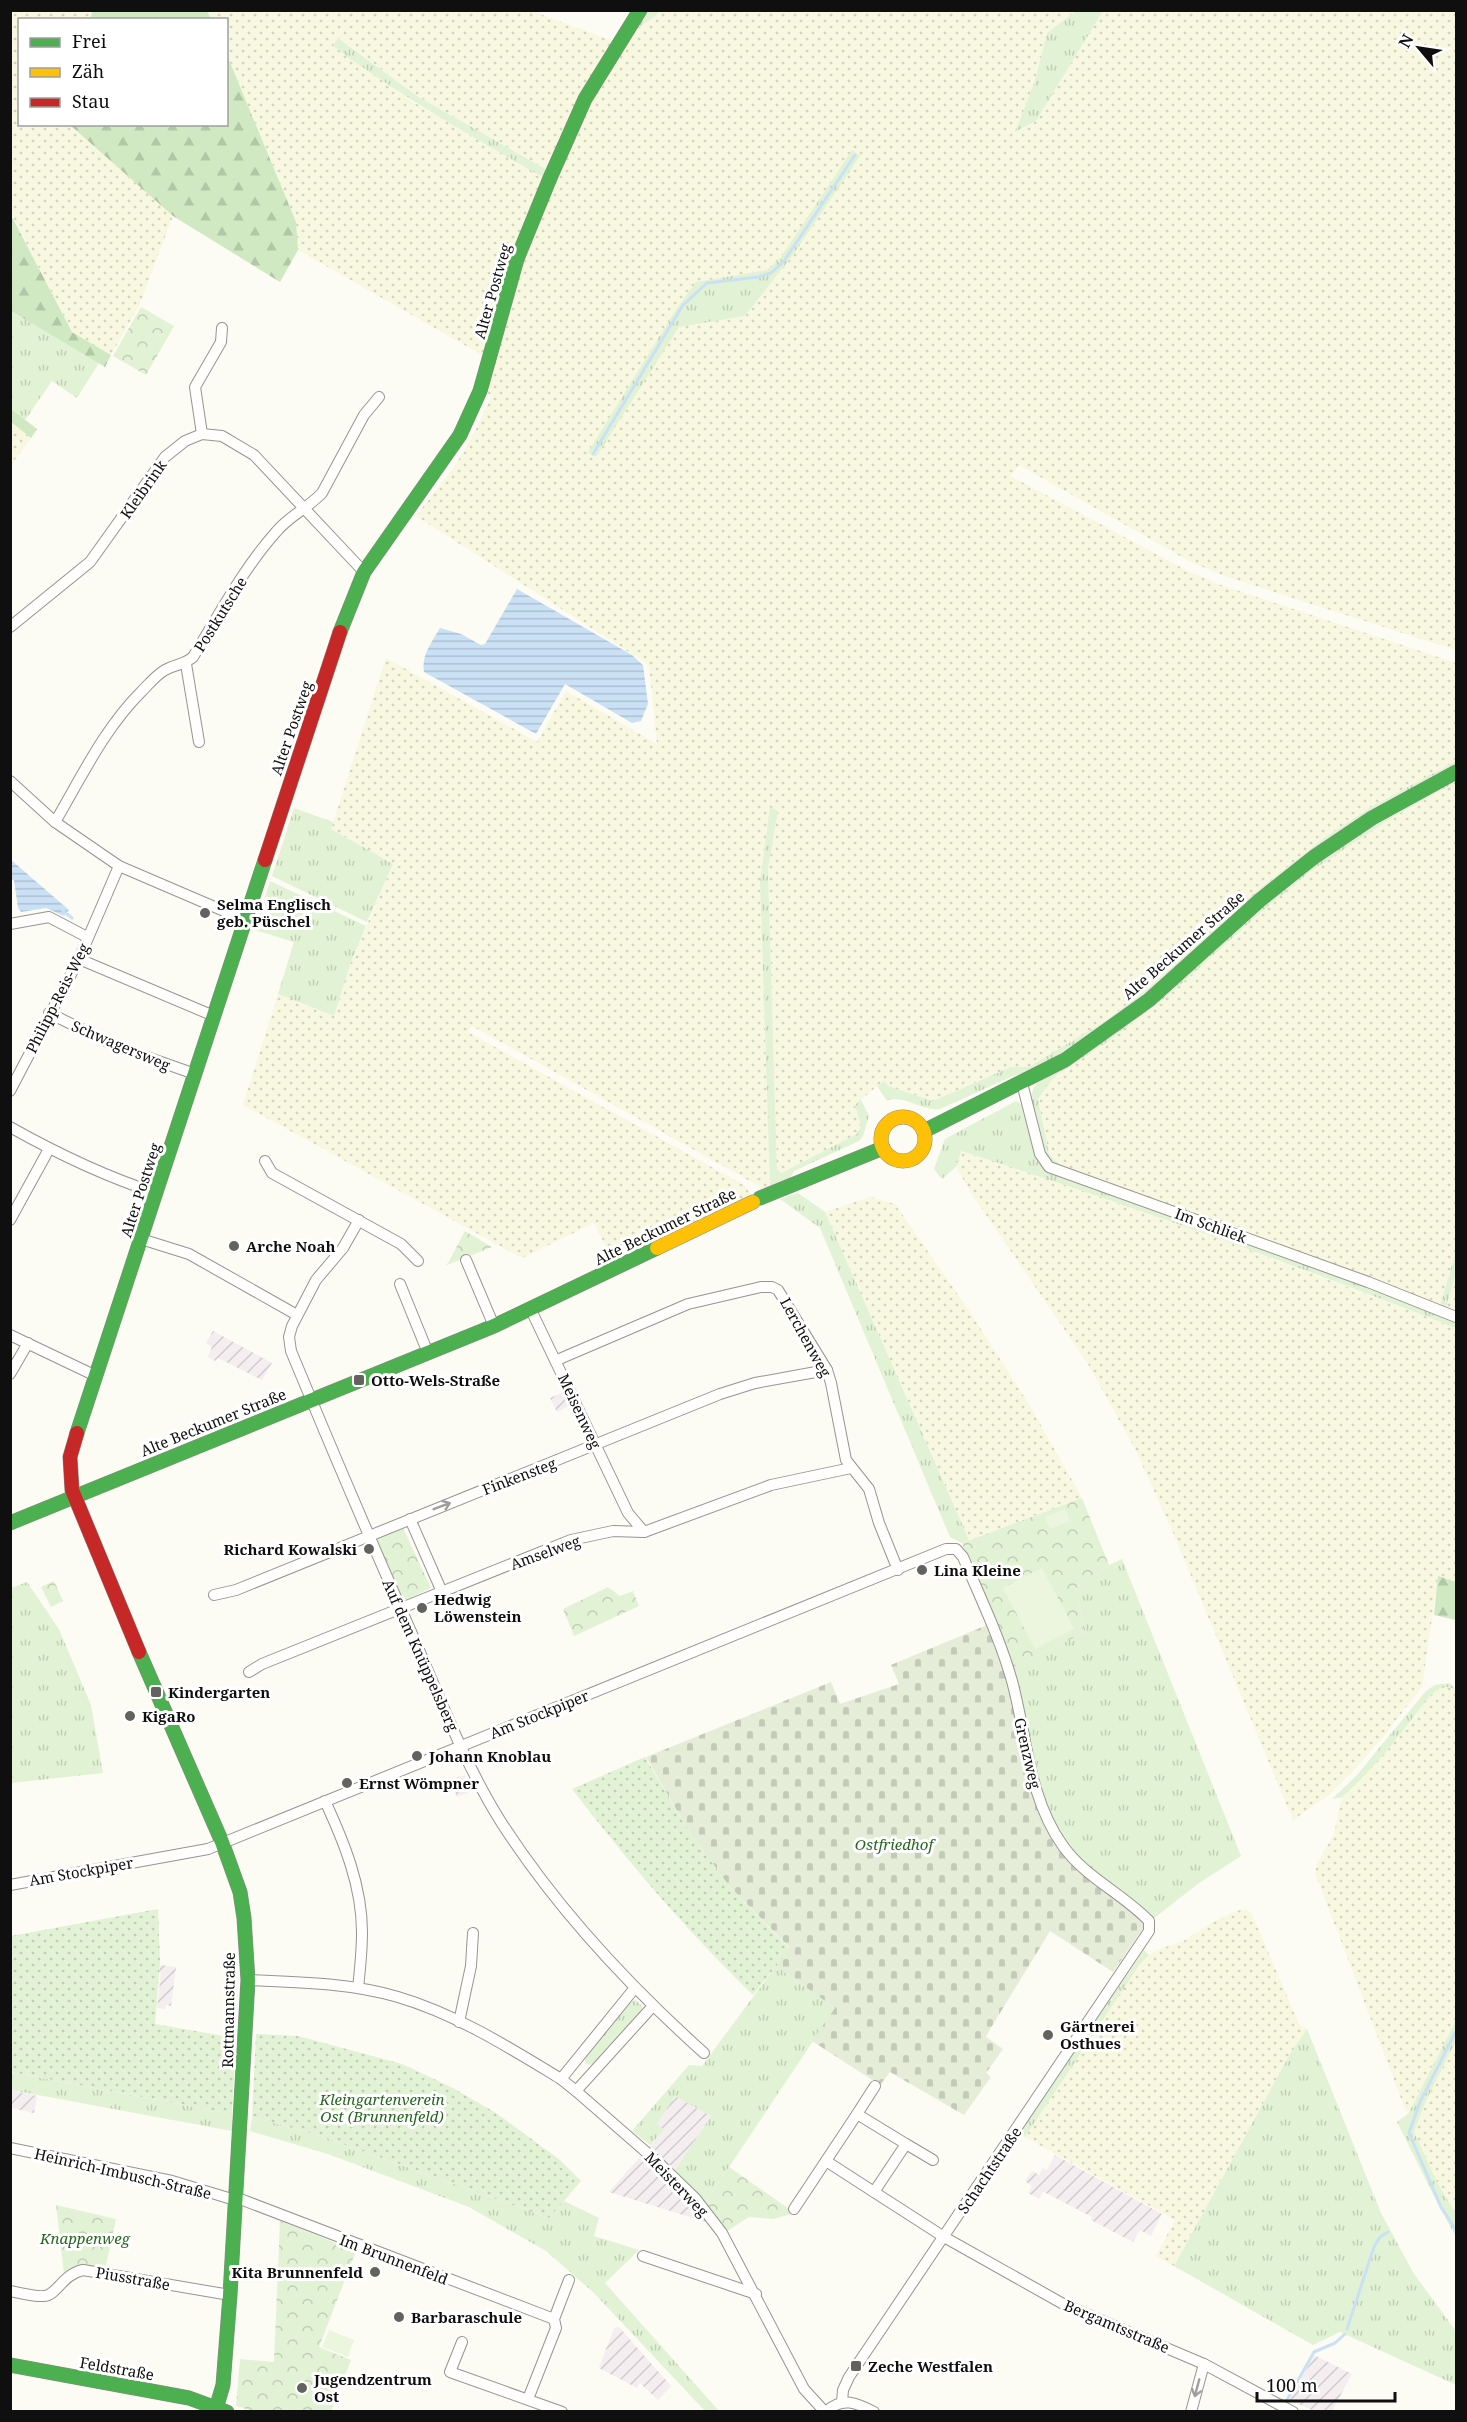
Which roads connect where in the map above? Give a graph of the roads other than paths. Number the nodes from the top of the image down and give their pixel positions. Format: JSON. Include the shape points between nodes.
{"nodes":[{"id":1,"x":640,"y":10,"type":"edge"},
{"id":2,"x":222,"y":328,"type":"dead end"},
{"id":3,"x":379,"y":397,"type":"dead end"},
{"id":4,"x":202,"y":434,"type":"junction"},
{"id":5,"x":302,"y":509,"type":"junction"},
{"id":6,"x":364,"y":572,"type":"junction"},
{"id":7,"x":10,"y":627,"type":"edge"},
{"id":8,"x":186,"y":664,"type":"junction"},
{"id":9,"x":199,"y":742,"type":"dead end"},
{"id":10,"x":1456,"y":772,"type":"edge"},
{"id":11,"x":10,"y":781,"type":"edge"},
{"id":12,"x":55,"y":822,"type":"junction"},
{"id":13,"x":119,"y":866,"type":"junction"},
{"id":14,"x":245,"y":920,"type":"junction"},
{"id":15,"x":10,"y":924,"type":"edge"},
{"id":16,"x":87,"y":937,"type":"junction"},
{"id":17,"x":79,"y":958,"type":"junction"},
{"id":18,"x":49,"y":1013,"type":"junction"},
{"id":19,"x":214,"y":1016,"type":"junction"},
{"id":20,"x":195,"y":1074,"type":"junction"},
{"id":21,"x":1022,"y":1083,"type":"junction"},
{"id":22,"x":10,"y":1091,"type":"edge"},
{"id":23,"x":10,"y":1127,"type":"edge"},
{"id":24,"x":924,"y":1131,"type":"junction"},
{"id":25,"x":883,"y":1148,"type":"junction"},
{"id":26,"x":49,"y":1149,"type":"junction"},
{"id":27,"x":266,"y":1161,"type":"dead end"},
{"id":28,"x":156,"y":1193,"type":"junction"},
{"id":29,"x":10,"y":1220,"type":"edge"},
{"id":30,"x":359,"y":1220,"type":"junction"},
{"id":31,"x":141,"y":1239,"type":"junction"},
{"id":32,"x":466,"y":1260,"type":"dead end"},
{"id":33,"x":418,"y":1261,"type":"dead end"},
{"id":34,"x":400,"y":1284,"type":"dead end"},
{"id":35,"x":531,"y":1310,"type":"junction"},
{"id":36,"x":297,"y":1316,"type":"junction"},
{"id":37,"x":1456,"y":1317,"type":"edge"},
{"id":38,"x":494,"y":1326,"type":"junction"},
{"id":39,"x":10,"y":1335,"type":"edge"},
{"id":40,"x":28,"y":1343,"type":"junction"},
{"id":41,"x":428,"y":1353,"type":"junction"},
{"id":42,"x":556,"y":1360,"type":"junction"},
{"id":43,"x":827,"y":1370,"type":"junction"},
{"id":44,"x":10,"y":1374,"type":"edge"},
{"id":45,"x":96,"y":1376,"type":"junction"},
{"id":46,"x":311,"y":1400,"type":"junction"},
{"id":47,"x":596,"y":1446,"type":"junction"},
{"id":48,"x":851,"y":1468,"type":"junction"},
{"id":49,"x":75,"y":1496,"type":"junction"},
{"id":50,"x":628,"y":1513,"type":"junction"},
{"id":51,"x":411,"y":1519,"type":"junction"},
{"id":52,"x":10,"y":1523,"type":"edge"},
{"id":53,"x":613,"y":1531,"type":"junction"},
{"id":54,"x":644,"y":1532,"type":"junction"},
{"id":55,"x":368,"y":1535,"type":"junction"},
{"id":56,"x":956,"y":1549,"type":"joint"},
{"id":57,"x":898,"y":1570,"type":"junction"},
{"id":58,"x":442,"y":1592,"type":"junction"},
{"id":59,"x":214,"y":1595,"type":"dead end"},
{"id":60,"x":400,"y":1608,"type":"junction"},
{"id":61,"x":249,"y":1672,"type":"dead end"},
{"id":62,"x":460,"y":1746,"type":"junction"},
{"id":63,"x":325,"y":1801,"type":"junction"},
{"id":64,"x":222,"y":1842,"type":"junction"},
{"id":65,"x":10,"y":1885,"type":"edge"},
{"id":66,"x":1150,"y":1924,"type":"joint"},
{"id":67,"x":473,"y":1934,"type":"dead end"},
{"id":68,"x":248,"y":1980,"type":"junction"},
{"id":69,"x":358,"y":1988,"type":"junction"},
{"id":70,"x":634,"y":1989,"type":"junction"},
{"id":71,"x":652,"y":2007,"type":"junction"},
{"id":72,"x":459,"y":2022,"type":"junction"},
{"id":73,"x":704,"y":2053,"type":"dead end"},
{"id":74,"x":561,"y":2079,"type":"junction"},
{"id":75,"x":875,"y":2086,"type":"dead end"},
{"id":76,"x":576,"y":2091,"type":"junction"},
{"id":77,"x":857,"y":2114,"type":"junction"},
{"id":78,"x":906,"y":2144,"type":"junction"},
{"id":79,"x":10,"y":2148,"type":"edge"},
{"id":80,"x":933,"y":2160,"type":"dead end"},
{"id":81,"x":826,"y":2162,"type":"junction"},
{"id":82,"x":874,"y":2192,"type":"junction"},
{"id":83,"x":235,"y":2198,"type":"junction"},
{"id":84,"x":794,"y":2210,"type":"dead end"},
{"id":85,"x":944,"y":2237,"type":"junction"},
{"id":86,"x":643,"y":2256,"type":"dead end"},
{"id":87,"x":569,"y":2280,"type":"dead end"},
{"id":88,"x":10,"y":2291,"type":"edge"},
{"id":89,"x":756,"y":2294,"type":"junction"},
{"id":90,"x":230,"y":2295,"type":"junction"},
{"id":91,"x":554,"y":2319,"type":"junction"},
{"id":92,"x":462,"y":2342,"type":"dead end"},
{"id":93,"x":1204,"y":2364,"type":"junction"},
{"id":94,"x":10,"y":2365,"type":"edge"},
{"id":95,"x":528,"y":2399,"type":"junction"},
{"id":96,"x":842,"y":2402,"type":"junction"},
{"id":97,"x":220,"y":2410,"type":"edge"},
{"id":98,"x":562,"y":2412,"type":"edge"},
{"id":99,"x":825,"y":2412,"type":"edge"},
{"id":100,"x":874,"y":2412,"type":"edge"},
{"id":101,"x":1191,"y":2412,"type":"edge"},
{"id":102,"x":1293,"y":2412,"type":"edge"}],
"edges":[{"from":1,"to":6,"type":"street","name":"Alter Postweg","via":[[585,99],[550,178],[517,259],[480,391],[460,435]]},
{"from":2,"to":4,"type":"street","via":[[221,342],[195,387]]},
{"from":3,"to":5,"type":"street","name":"Postkutsche","via":[[364,415],[322,493]]},
{"from":4,"to":5,"type":"street","via":[[222,436],[254,455]]},
{"from":4,"to":7,"type":"street","name":"Kleibrink","via":[[185,441],[165,457],[90,562]]},
{"from":5,"to":6,"type":"street"},
{"from":5,"to":8,"type":"street","name":"Postkutsche","via":[[275,533]]},
{"from":6,"to":14,"type":"street","name":"Alter Postweg","via":[[343,622]]},
{"from":8,"to":9,"type":"street"},
{"from":8,"to":12,"type":"street","name":"Postkutsche","via":[[165,670],[140,693],[99,746]]},
{"from":10,"to":21,"type":"street","name":"Alte Beckumer Straße","via":[[1372,818],[1314,857],[1149,1000],[1065,1060]]},
{"from":11,"to":12,"type":"street"},
{"from":12,"to":13,"type":"street"},
{"from":13,"to":14,"type":"street"},
{"from":13,"to":16,"type":"street","name":"Philipp-Reis-Weg"},
{"from":14,"to":19,"type":"street","name":"Alter Postweg"},
{"from":15,"to":16,"type":"street","name":"Philipp-Reis-Weg","via":[[49,917]]},
{"from":16,"to":17,"type":"street","name":"Philipp-Reis-Weg"},
{"from":17,"to":18,"type":"street","name":"Philipp-Reis-Weg"},
{"from":17,"to":19,"type":"street"},
{"from":18,"to":20,"type":"street","name":"Schwagersweg","via":[[118,1047]]},
{"from":18,"to":22,"type":"street","name":"Philipp-Reis-Weg"},
{"from":19,"to":20,"type":"street","name":"Alter Postweg"},
{"from":20,"to":28,"type":"street","name":"Alter Postweg"},
{"from":21,"to":24,"type":"street","name":"Alte Beckumer Straße"},
{"from":21,"to":37,"type":"street","name":"Im Schliek","via":[[1040,1154],[1049,1167]]},
{"from":23,"to":26,"type":"street"},
{"from":24,"to":25,"type":"street","via":[[925,1146],[910,1160],[891,1158]]},
{"from":24,"to":25,"type":"street","via":[[914,1119],[898,1118],[883,1130]]},
{"from":25,"to":35,"type":"street","name":"Alte Beckumer Straße","via":[[757,1200]]},
{"from":26,"to":28,"type":"street","via":[[112,1179]]},
{"from":26,"to":29,"type":"street"},
{"from":27,"to":30,"type":"street","via":[[272,1173]]},
{"from":28,"to":31,"type":"street","name":"Alter Postweg"},
{"from":30,"to":33,"type":"street","via":[[401,1244]]},
{"from":30,"to":36,"type":"street","via":[[343,1248],[316,1280]]},
{"from":31,"to":36,"type":"street","via":[[189,1254]]},
{"from":31,"to":45,"type":"street","name":"Alter Postweg"},
{"from":32,"to":38,"type":"street"},
{"from":34,"to":41,"type":"street"},
{"from":35,"to":38,"type":"street","name":"Alte Beckumer Straße"},
{"from":35,"to":42,"type":"street","name":"Meisenweg"},
{"from":36,"to":46,"type":"street","via":[[290,1337],[291,1351]]},
{"from":38,"to":41,"type":"street","name":"Alte Beckumer Straße"},
{"from":39,"to":40,"type":"street"},
{"from":40,"to":44,"type":"street"},
{"from":40,"to":45,"type":"street"},
{"from":41,"to":46,"type":"street","name":"Alte Beckumer Straße"},
{"from":42,"to":43,"type":"street","name":"Lerchenweg","via":[[688,1304],[767,1287],[782,1294]]},
{"from":42,"to":47,"type":"street","name":"Meisenweg"},
{"from":43,"to":47,"type":"street","name":"Finkensteg","via":[[754,1383],[720,1394]]},
{"from":43,"to":48,"type":"street","name":"Lerchenweg","via":[[844,1453]]},
{"from":45,"to":49,"type":"street","name":"Alter Postweg","via":[[71,1451],[70,1484]]},
{"from":46,"to":49,"type":"street","name":"Alte Beckumer Straße"},
{"from":46,"to":55,"type":"street","name":"Auf dem Knüppelsberg"},
{"from":47,"to":50,"type":"street","name":"Meisenweg"},
{"from":51,"to":47,"type":"street","name":"Finkensteg","one_way":true},
{"from":48,"to":54,"type":"street","name":"Amselweg","via":[[771,1485]]},
{"from":48,"to":57,"type":"street","name":"Lerchenweg","via":[[869,1490]]},
{"from":49,"to":52,"type":"street","name":"Alte Beckumer Straße"},
{"from":49,"to":64,"type":"street","name":"Rottmannstraße"},
{"from":50,"to":53,"type":"street"},
{"from":50,"to":54,"type":"street","name":"Meisenweg"},
{"from":51,"to":55,"type":"street","name":"Finkensteg"},
{"from":51,"to":58,"type":"street"},
{"from":53,"to":54,"type":"street","name":"Amselweg"},
{"from":53,"to":58,"type":"street","name":"Amselweg","via":[[571,1540]]},
{"from":55,"to":59,"type":"street","name":"Finkensteg","via":[[236,1590]]},
{"from":55,"to":60,"type":"street","name":"Auf dem Knüppelsberg"},
{"from":56,"to":57,"type":"street","name":"Am Stockpiper","via":[[946,1549]]},
{"from":56,"to":66,"type":"street","name":"Grenzweg","via":[[963,1557],[1004,1657],[1032,1778],[1048,1822],[1078,1864]]},
{"from":57,"to":62,"type":"street","name":"Am Stockpiper"},
{"from":58,"to":60,"type":"street","name":"Amselweg"},
{"from":60,"to":61,"type":"street","name":"Amselweg"},
{"from":60,"to":62,"type":"street","name":"Auf dem Knüppelsberg"},
{"from":62,"to":63,"type":"street","name":"Am Stockpiper"},
{"from":62,"to":70,"type":"street","name":"Auf dem Knüppelsberg","via":[[500,1820],[537,1876]]},
{"from":63,"to":64,"type":"street","name":"Am Stockpiper"},
{"from":63,"to":69,"type":"street","via":[[342,1837],[359,1898],[363,1930]]},
{"from":64,"to":65,"type":"street","name":"Am Stockpiper","via":[[207,1849]]},
{"from":64,"to":68,"type":"street","name":"Rottmannstraße","via":[[240,1892]]},
{"from":66,"to":85,"type":"street","name":"Schachtstraße","via":[[1145,1940]]},
{"from":67,"to":72,"type":"street","via":[[471,1966]]},
{"from":68,"to":69,"type":"street","name":"Meisterweg"},
{"from":68,"to":83,"type":"street","name":"Rottmannstraße"},
{"from":69,"to":72,"type":"street","name":"Meisterweg","via":[[399,1997]]},
{"from":70,"to":71,"type":"street","name":"Auf dem Knüppelsberg"},
{"from":70,"to":74,"type":"street"},
{"from":71,"to":73,"type":"street","name":"Auf dem Knüppelsberg"},
{"from":71,"to":76,"type":"street"},
{"from":72,"to":74,"type":"street","name":"Meisterweg"},
{"from":74,"to":76,"type":"street","name":"Meisterweg"},
{"from":75,"to":77,"type":"street"},
{"from":76,"to":89,"type":"street","name":"Meisterweg","via":[[639,2144],[694,2198],[729,2243]]},
{"from":77,"to":78,"type":"street"},
{"from":77,"to":81,"type":"street"},
{"from":78,"to":80,"type":"street"},
{"from":78,"to":82,"type":"street"},
{"from":79,"to":83,"type":"street","name":"Heinrich-Imbusch-Straße"},
{"from":81,"to":82,"type":"street","name":"Bergamtsstraße"},
{"from":81,"to":84,"type":"street"},
{"from":82,"to":85,"type":"street","name":"Bergamtsstraße"},
{"from":83,"to":90,"type":"street","name":"Rottmannstraße"},
{"from":83,"to":91,"type":"street","name":"Im Brunnenfeld"},
{"from":85,"to":93,"type":"street","name":"Bergamtsstraße","via":[[1065,2305]]},
{"from":85,"to":96,"type":"street","name":"Schachtstraße","via":[[849,2377]]},
{"from":86,"to":89,"type":"street"},
{"from":87,"to":91,"type":"street"},
{"from":88,"to":90,"type":"street","name":"Piusstraße","via":[[46,2297],[67,2276],[83,2270]]},
{"from":89,"to":99,"type":"street","name":"Meisterweg","via":[[804,2390]]},
{"from":90,"to":97,"type":"street","name":"Rottmannstraße"},
{"from":91,"to":95,"type":"street","via":[[556,2328]]},
{"from":92,"to":95,"type":"street","via":[[450,2372]]},
{"from":93,"to":101,"type":"street","one_way":true},
{"from":93,"to":102,"type":"street","name":"Bergamtsstraße"},
{"from":94,"to":97,"type":"street","name":"Feldstraße","via":[[189,2398]]},
{"from":95,"to":98,"type":"street"},
{"from":96,"to":99,"type":"street"},
{"from":96,"to":100,"type":"street","via":[[857,2403]]}]}
